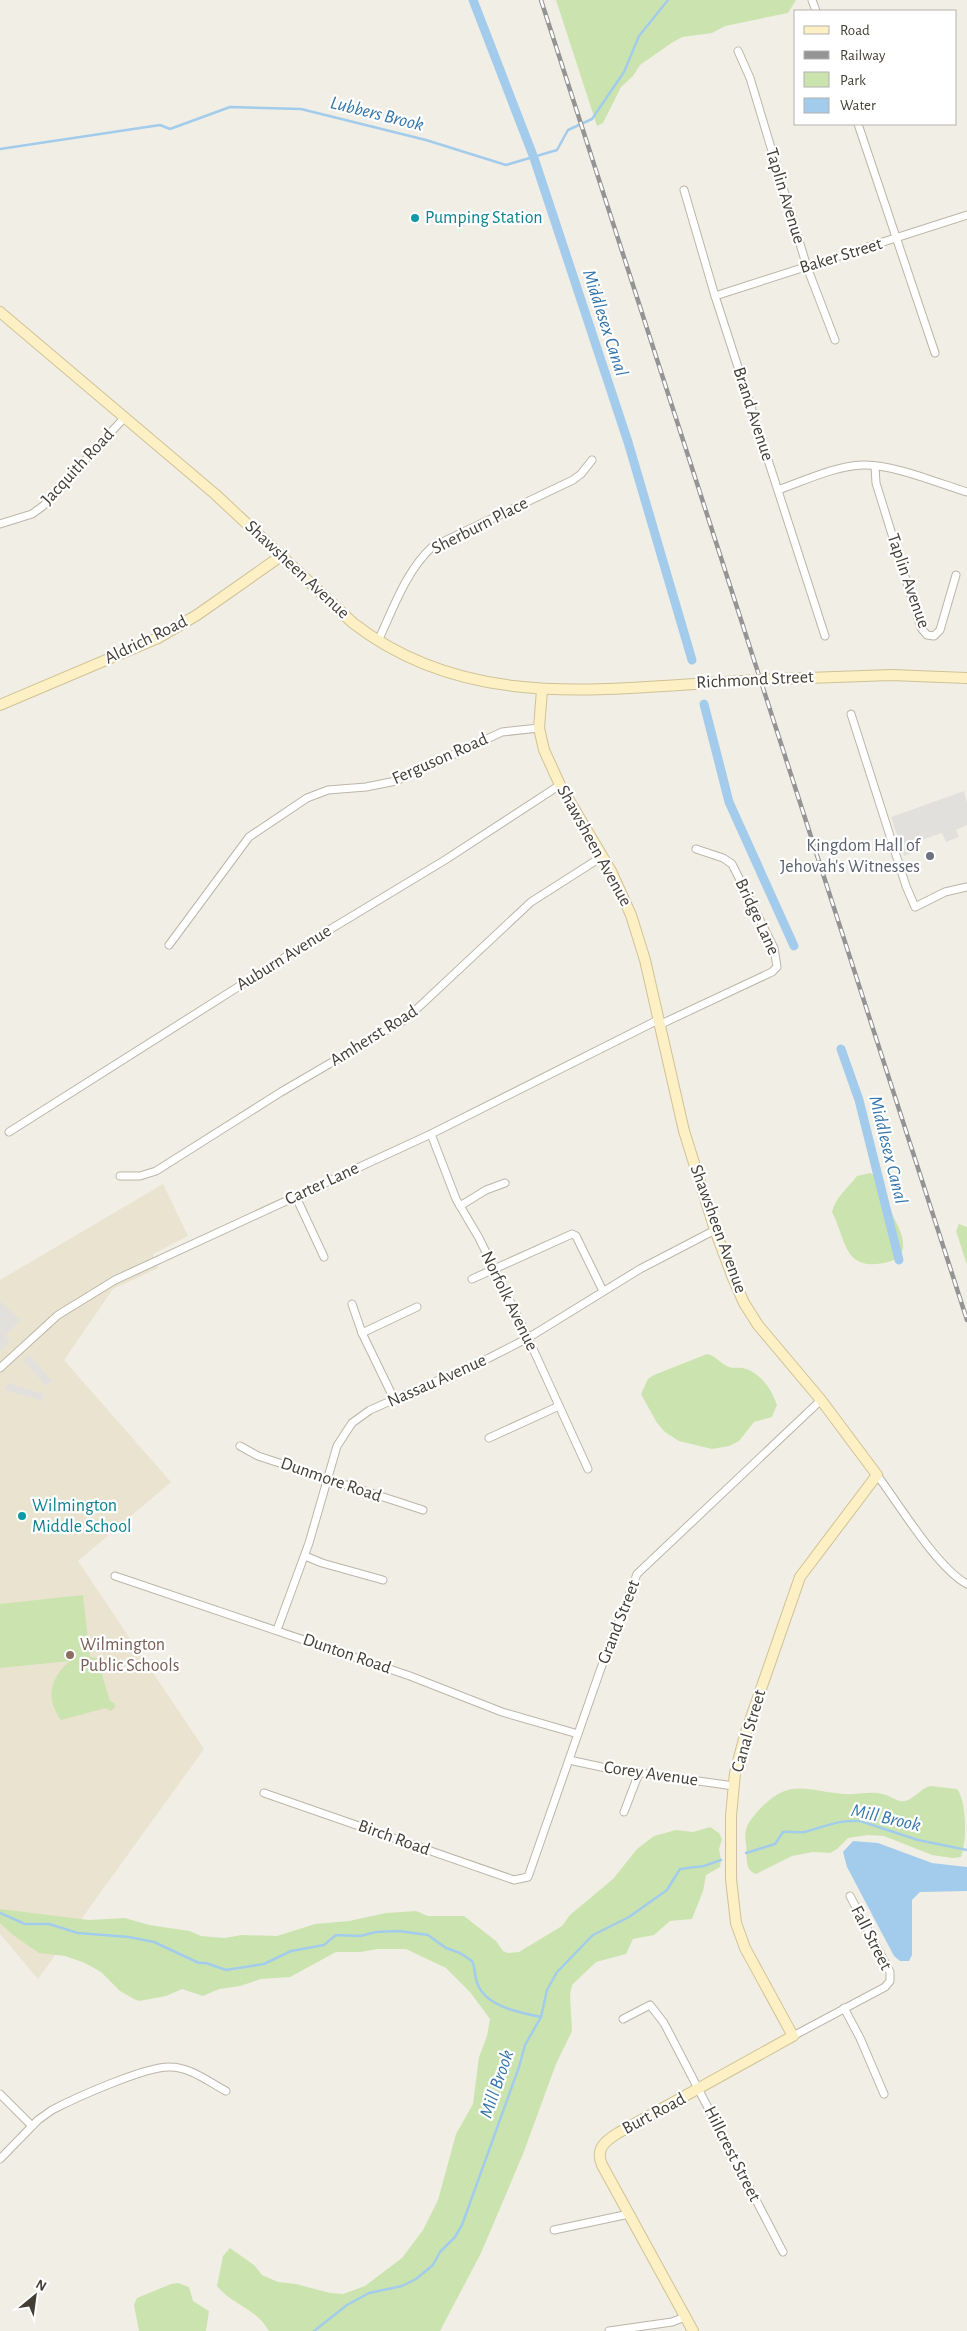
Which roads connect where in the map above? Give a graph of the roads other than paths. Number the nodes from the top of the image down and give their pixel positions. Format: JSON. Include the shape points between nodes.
{"nodes":[{"id":1,"x":738,"y":51,"type":"dead end"},
{"id":2,"x":858,"y":125,"type":"edge"},
{"id":3,"x":684,"y":190,"type":"dead end"},
{"id":4,"x":967,"y":216,"type":"edge"},
{"id":5,"x":896,"y":239,"type":"junction"},
{"id":6,"x":807,"y":267,"type":"junction"},
{"id":7,"x":715,"y":296,"type":"junction"},
{"id":8,"x":0,"y":312,"type":"edge"},
{"id":9,"x":834,"y":340,"type":"dead end"},
{"id":10,"x":935,"y":353,"type":"dead end"},
{"id":11,"x":125,"y":417,"type":"junction"},
{"id":12,"x":592,"y":460,"type":"dead end"},
{"id":13,"x":875,"y":466,"type":"junction"},
{"id":14,"x":778,"y":490,"type":"junction"},
{"id":15,"x":967,"y":492,"type":"edge"},
{"id":16,"x":0,"y":524,"type":"edge"},
{"id":17,"x":281,"y":556,"type":"junction"},
{"id":18,"x":956,"y":575,"type":"dead end"},
{"id":19,"x":825,"y":636,"type":"dead end"},
{"id":20,"x":378,"y":641,"type":"junction"},
{"id":21,"x":967,"y":678,"type":"edge"},
{"id":22,"x":542,"y":690,"type":"junction"},
{"id":23,"x":0,"y":705,"type":"edge"},
{"id":24,"x":851,"y":714,"type":"dead end"},
{"id":25,"x":539,"y":728,"type":"junction"},
{"id":26,"x":560,"y":785,"type":"junction"},
{"id":27,"x":696,"y":849,"type":"dead end"},
{"id":28,"x":603,"y":856,"type":"junction"},
{"id":29,"x":967,"y":887,"type":"edge"},
{"id":30,"x":169,"y":945,"type":"dead end"},
{"id":31,"x":658,"y":1023,"type":"junction"},
{"id":32,"x":9,"y":1132,"type":"dead end"},
{"id":33,"x":431,"y":1134,"type":"junction"},
{"id":34,"x":120,"y":1176,"type":"dead end"},
{"id":35,"x":505,"y":1183,"type":"dead end"},
{"id":36,"x":296,"y":1196,"type":"junction"},
{"id":37,"x":460,"y":1206,"type":"junction"},
{"id":38,"x":715,"y":1230,"type":"junction"},
{"id":39,"x":324,"y":1257,"type":"dead end"},
{"id":40,"x":494,"y":1268,"type":"junction"},
{"id":41,"x":472,"y":1278,"type":"dead end"},
{"id":42,"x":603,"y":1291,"type":"junction"},
{"id":43,"x":352,"y":1304,"type":"dead end"},
{"id":44,"x":417,"y":1307,"type":"dead end"},
{"id":45,"x":362,"y":1333,"type":"junction"},
{"id":46,"x":528,"y":1338,"type":"junction"},
{"id":47,"x":0,"y":1368,"type":"edge"},
{"id":48,"x":394,"y":1399,"type":"junction"},
{"id":49,"x":821,"y":1400,"type":"junction"},
{"id":50,"x":559,"y":1406,"type":"junction"},
{"id":51,"x":489,"y":1438,"type":"dead end"},
{"id":52,"x":240,"y":1446,"type":"dead end"},
{"id":53,"x":588,"y":1469,"type":"dead end"},
{"id":54,"x":877,"y":1475,"type":"junction"},
{"id":55,"x":327,"y":1479,"type":"junction"},
{"id":56,"x":423,"y":1510,"type":"dead end"},
{"id":57,"x":305,"y":1556,"type":"junction"},
{"id":58,"x":115,"y":1576,"type":"dead end"},
{"id":59,"x":383,"y":1580,"type":"dead end"},
{"id":60,"x":967,"y":1584,"type":"edge"},
{"id":61,"x":277,"y":1630,"type":"junction"},
{"id":62,"x":578,"y":1734,"type":"junction"},
{"id":63,"x":569,"y":1760,"type":"junction"},
{"id":64,"x":639,"y":1773,"type":"junction"},
{"id":65,"x":734,"y":1786,"type":"junction"},
{"id":66,"x":264,"y":1793,"type":"dead end"},
{"id":67,"x":624,"y":1812,"type":"dead end"},
{"id":68,"x":524,"y":1879,"type":"joint"},
{"id":69,"x":850,"y":1896,"type":"dead end"},
{"id":70,"x":890,"y":1981,"type":"joint"},
{"id":71,"x":844,"y":2008,"type":"junction"},
{"id":72,"x":623,"y":2019,"type":"dead end"},
{"id":73,"x":793,"y":2036,"type":"junction"},
{"id":74,"x":699,"y":2089,"type":"junction"},
{"id":75,"x":226,"y":2091,"type":"dead end"},
{"id":76,"x":0,"y":2094,"type":"edge"},
{"id":77,"x":884,"y":2094,"type":"dead end"},
{"id":78,"x":32,"y":2126,"type":"junction"},
{"id":79,"x":0,"y":2158,"type":"edge"},
{"id":80,"x":629,"y":2214,"type":"junction"},
{"id":81,"x":554,"y":2230,"type":"dead end"},
{"id":82,"x":783,"y":2252,"type":"dead end"},
{"id":83,"x":685,"y":2316,"type":"junction"},
{"id":84,"x":609,"y":2331,"type":"edge"},
{"id":85,"x":693,"y":2331,"type":"edge"}],
"edges":[{"from":1,"to":6,"type":"street","name":"Taplin Avenue","via":[[750,78]]},
{"from":2,"to":5,"type":"street"},
{"from":3,"to":7,"type":"street","name":"Brand Avenue"},
{"from":4,"to":5,"type":"street","name":"Baker Street"},
{"from":5,"to":6,"type":"street","name":"Baker Street"},
{"from":5,"to":10,"type":"street"},
{"from":6,"to":7,"type":"street","name":"Baker Street"},
{"from":6,"to":9,"type":"street","name":"Taplin Avenue"},
{"from":7,"to":14,"type":"street","name":"Brand Avenue"},
{"from":8,"to":11,"type":"street","name":"Shawsheen Avenue"},
{"from":11,"to":16,"type":"street","name":"Jacquith Road","via":[[43,506],[32,514]]},
{"from":11,"to":17,"type":"street","name":"Shawsheen Avenue"},
{"from":12,"to":20,"type":"street","name":"Sherburn Place","via":[[568,483],[432,547],[409,577]]},
{"from":13,"to":14,"type":"street","via":[[850,466]]},
{"from":13,"to":15,"type":"street"},
{"from":13,"to":18,"type":"street","name":"Taplin Avenue","via":[[876,483],[921,628],[930,636],[938,634],[942,625]]},
{"from":14,"to":19,"type":"street","name":"Brand Avenue"},
{"from":17,"to":20,"type":"street","name":"Shawsheen Avenue","via":[[341,613]]},
{"from":17,"to":23,"type":"street","name":"Aldrich Road","via":[[158,638]]},
{"from":20,"to":22,"type":"street","name":"Shawsheen Avenue","via":[[451,674],[494,685]]},
{"from":21,"to":22,"type":"street","name":"Richmond Street","bridge":true,"via":[[891,675]]},
{"from":22,"to":25,"type":"street","name":"Shawsheen Avenue"},
{"from":24,"to":29,"type":"street","via":[[915,907],[945,892]]},
{"from":25,"to":26,"type":"street","name":"Shawsheen Avenue","via":[[544,750]]},
{"from":25,"to":30,"type":"street","name":"Ferguson Road","via":[[502,732],[396,781],[328,790],[307,798],[249,837]]},
{"from":26,"to":28,"type":"street","name":"Shawsheen Avenue"},
{"from":26,"to":32,"type":"street","name":"Auburn Avenue"},
{"from":27,"to":31,"type":"street","name":"Bridge Lane","via":[[732,864],[772,942],[777,966],[772,972]]},
{"from":28,"to":31,"type":"street","name":"Shawsheen Avenue","via":[[637,930]]},
{"from":28,"to":34,"type":"street","name":"Amherst Road","via":[[531,902],[406,1020],[281,1092],[156,1171],[140,1176]]},
{"from":31,"to":33,"type":"street","name":"Carter Lane"},
{"from":31,"to":38,"type":"street","name":"Shawsheen Avenue","via":[[684,1131]]},
{"from":33,"to":36,"type":"street","name":"Carter Lane"},
{"from":33,"to":37,"type":"street","name":"Norfolk Avenue"},
{"from":35,"to":37,"type":"street"},
{"from":36,"to":39,"type":"street"},
{"from":36,"to":47,"type":"street","name":"Carter Lane","via":[[86,1296],[45,1326]]},
{"from":37,"to":40,"type":"street","name":"Norfolk Avenue"},
{"from":38,"to":42,"type":"street","name":"Nassau Avenue"},
{"from":38,"to":49,"type":"street","name":"Shawsheen Avenue","via":[[751,1314]]},
{"from":40,"to":41,"type":"street"},
{"from":40,"to":42,"type":"street","via":[[572,1234],[576,1236]]},
{"from":40,"to":46,"type":"street","name":"Norfolk Avenue"},
{"from":42,"to":46,"type":"street","name":"Nassau Avenue"},
{"from":43,"to":45,"type":"street"},
{"from":44,"to":45,"type":"street"},
{"from":45,"to":48,"type":"street"},
{"from":46,"to":48,"type":"street","name":"Nassau Avenue"},
{"from":46,"to":50,"type":"street","name":"Norfolk Avenue"},
{"from":48,"to":55,"type":"street","name":"Nassau Avenue","via":[[360,1416],[346,1429]]},
{"from":49,"to":54,"type":"street","name":"Shawsheen Avenue"},
{"from":49,"to":62,"type":"street","name":"Grand Street","via":[[681,1534],[646,1562],[637,1574]]},
{"from":50,"to":51,"type":"street"},
{"from":50,"to":53,"type":"street","name":"Norfolk Avenue"},
{"from":52,"to":55,"type":"street","name":"Dunmore Road","via":[[251,1453]]},
{"from":54,"to":60,"type":"street","name":"Shawsheen Avenue","via":[[943,1565]]},
{"from":54,"to":65,"type":"street","name":"Canal Street","via":[[800,1577],[745,1735]]},
{"from":55,"to":56,"type":"street","name":"Dunmore Road"},
{"from":55,"to":57,"type":"street","name":"Nassau Avenue"},
{"from":57,"to":59,"type":"street"},
{"from":57,"to":61,"type":"street","name":"Nassau Avenue"},
{"from":58,"to":61,"type":"street","name":"Dunton Road"},
{"from":61,"to":62,"type":"street","name":"Dunton Road","via":[[410,1676],[490,1708]]},
{"from":62,"to":63,"type":"street","name":"Grand Street"},
{"from":63,"to":64,"type":"street","name":"Corey Avenue"},
{"from":63,"to":68,"type":"street","name":"Grand Street","via":[[530,1873]]},
{"from":64,"to":65,"type":"street","name":"Corey Avenue"},
{"from":64,"to":67,"type":"street"},
{"from":65,"to":73,"type":"street","name":"Canal Street","via":[[731,1879],[736,1923],[745,1948]]},
{"from":66,"to":68,"type":"street","name":"Birch Road","via":[[514,1880]]},
{"from":69,"to":70,"type":"street","name":"Fall Street","via":[[890,1972]]},
{"from":70,"to":71,"type":"street","name":"Burt Road","via":[[885,1987]]},
{"from":71,"to":73,"type":"street","name":"Burt Road"},
{"from":71,"to":77,"type":"street"},
{"from":72,"to":74,"type":"street","name":"Hillcrest Street","via":[[650,2006],[664,2023]]},
{"from":73,"to":74,"type":"street","name":"Burt Road"},
{"from":74,"to":80,"type":"street","name":"Burt Road","via":[[618,2133],[602,2146],[600,2161]]},
{"from":74,"to":82,"type":"street","name":"Hillcrest Street"},
{"from":75,"to":78,"type":"street","via":[[182,2069],[170,2066],[154,2068],[63,2104]]},
{"from":76,"to":78,"type":"street"},
{"from":78,"to":79,"type":"street"},
{"from":80,"to":81,"type":"street"},
{"from":80,"to":83,"type":"street","name":"Burt Road"},
{"from":83,"to":84,"type":"street","via":[[672,2322]]},
{"from":83,"to":85,"type":"street","name":"Burt Road"}]}
